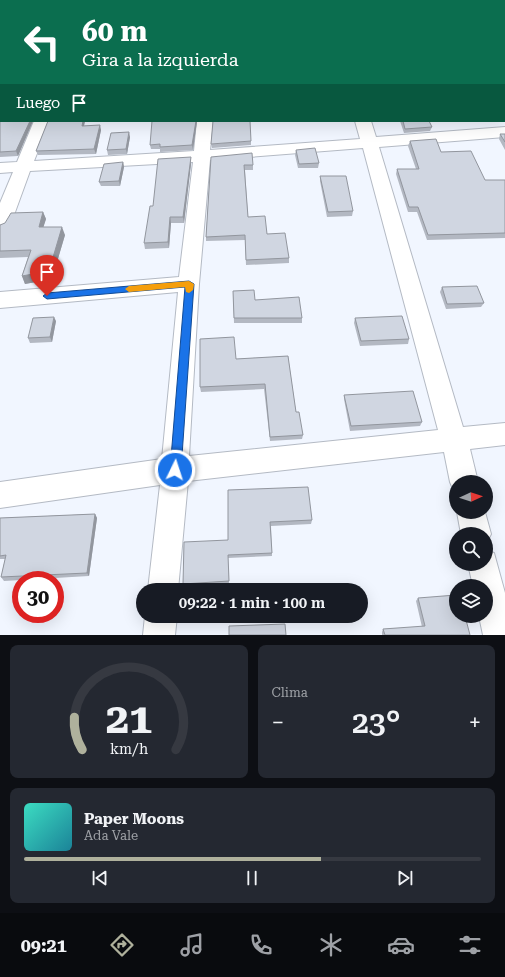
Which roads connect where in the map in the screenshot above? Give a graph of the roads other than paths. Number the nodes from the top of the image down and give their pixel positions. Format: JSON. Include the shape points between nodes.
{"nodes":[{"id":1,"x":42,"y":122,"type":"edge"},
{"id":2,"x":205,"y":122,"type":"edge"},
{"id":3,"x":363,"y":122,"type":"edge"},
{"id":4,"x":505,"y":132,"type":"edge"},
{"id":5,"x":368,"y":142,"type":"junction"},
{"id":6,"x":202,"y":156,"type":"junction"},
{"id":7,"x":24,"y":167,"type":"junction"},
{"id":8,"x":0,"y":168,"type":"edge"},
{"id":9,"x":0,"y":226,"type":"edge"},
{"id":10,"x":189,"y":284,"type":"junction"},
{"id":11,"x":0,"y":300,"type":"edge"},
{"id":12,"x":505,"y":434,"type":"edge"},
{"id":13,"x":454,"y":438,"type":"junction"},
{"id":14,"x":175,"y":470,"type":"junction"},
{"id":15,"x":462,"y":475,"type":"edge"},
{"id":16,"x":0,"y":495,"type":"edge"},
{"id":17,"x":485,"y":571,"type":"edge"},
{"id":18,"x":164,"y":583,"type":"edge"},
{"id":19,"x":160,"y":623,"type":"edge"},
{"id":20,"x":159,"y":635,"type":"edge"},
{"id":21,"x":499,"y":635,"type":"edge"}],
"edges":[{"from":1,"to":7,"type":"street"},
{"from":2,"to":6,"type":"street"},
{"from":3,"to":5,"type":"street"},
{"from":4,"to":5,"type":"street"},
{"from":5,"to":6,"type":"street"},
{"from":5,"to":13,"type":"street"},
{"from":6,"to":7,"type":"street"},
{"from":6,"to":10,"type":"street"},
{"from":7,"to":8,"type":"street"},
{"from":7,"to":9,"type":"street"},
{"from":10,"to":11,"type":"street"},
{"from":10,"to":14,"type":"street"},
{"from":12,"to":13,"type":"street"},
{"from":13,"to":14,"type":"street"},
{"from":13,"to":15,"type":"street"},
{"from":14,"to":16,"type":"street"},
{"from":14,"to":18,"type":"street"},
{"from":17,"to":21,"type":"street"},
{"from":19,"to":20,"type":"street"}]}
